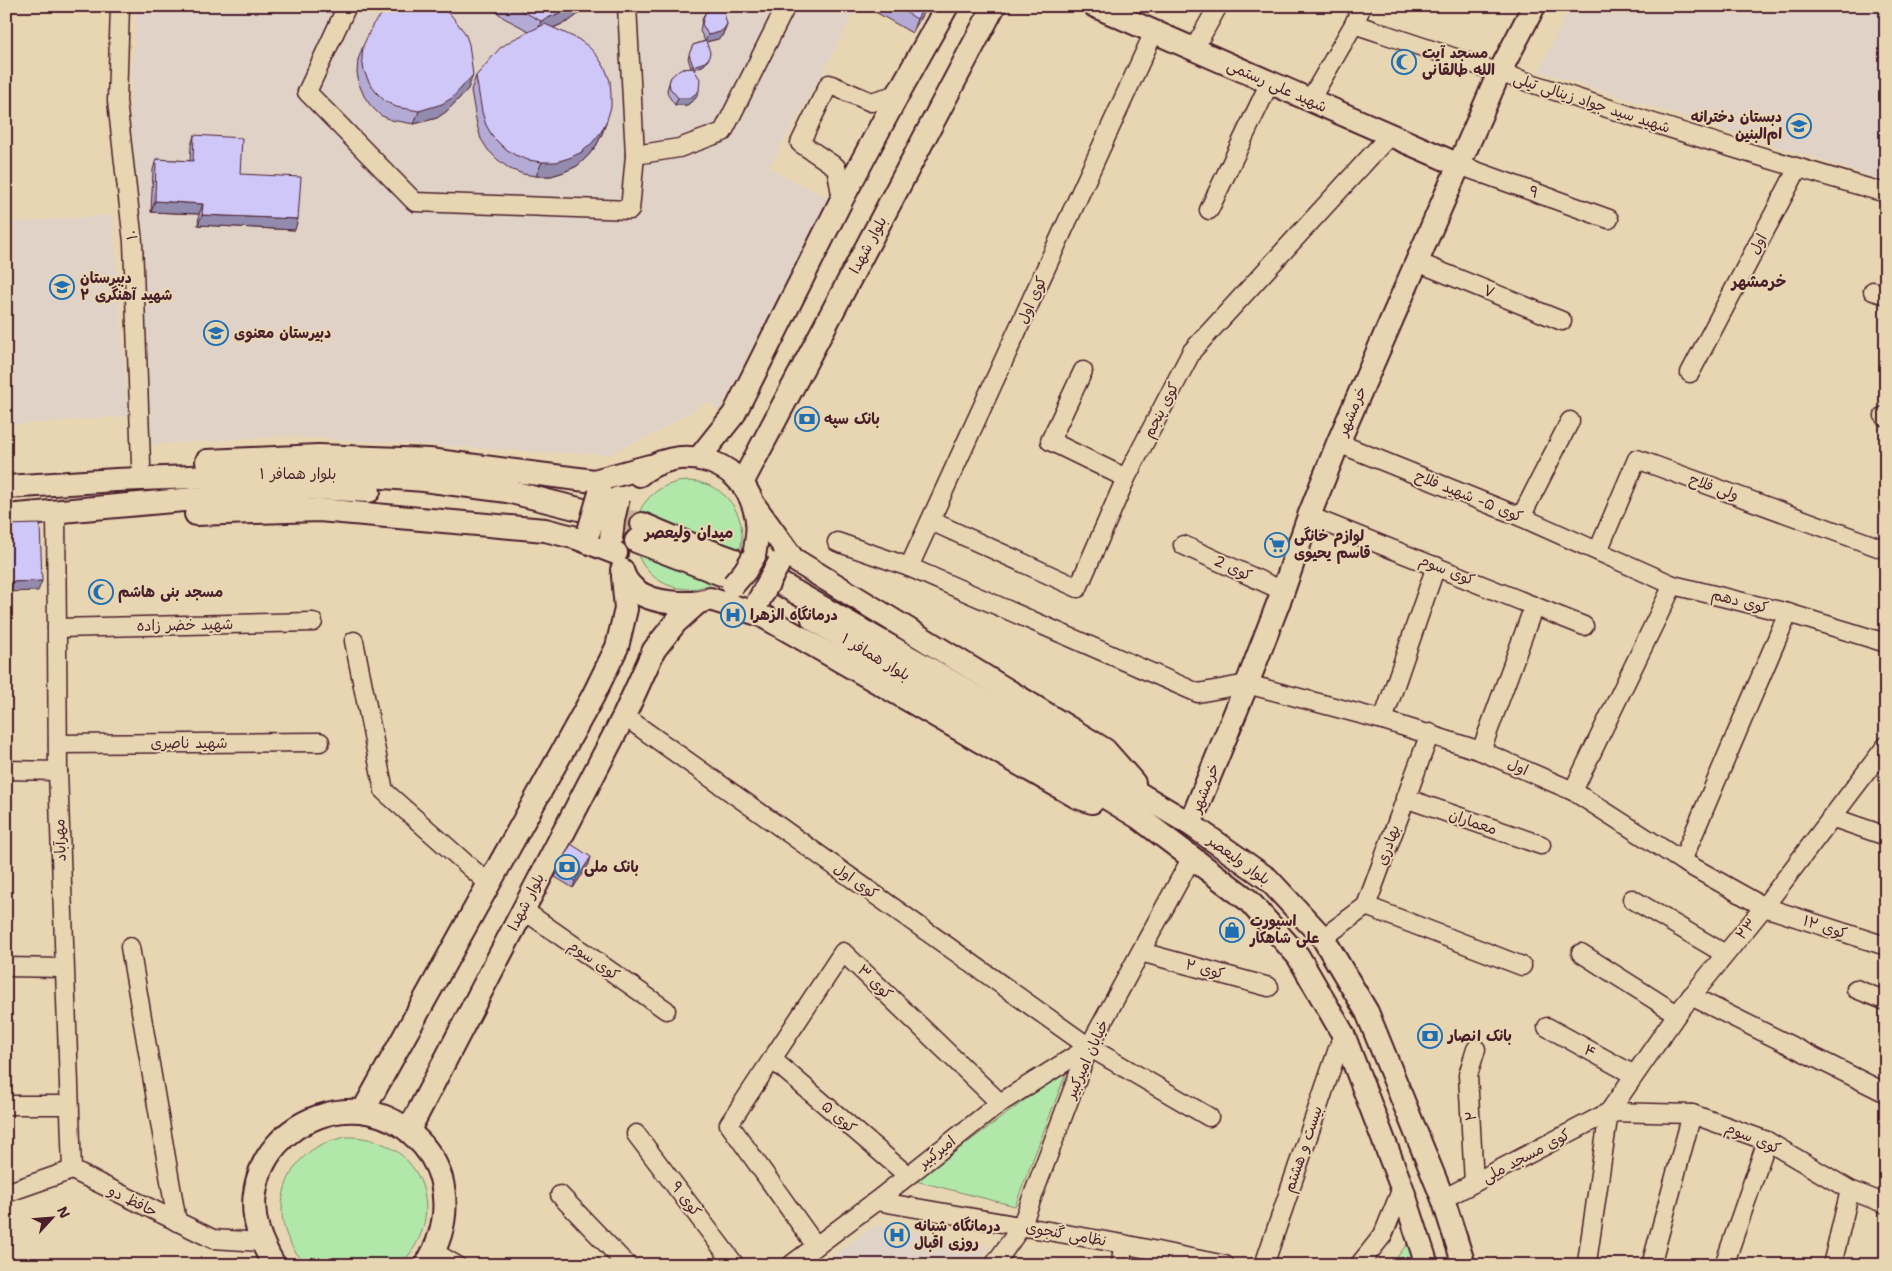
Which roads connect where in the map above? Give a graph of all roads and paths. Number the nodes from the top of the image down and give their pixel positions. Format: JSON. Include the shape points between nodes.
{"nodes":[{"id":1,"x":120,"y":6,"type":"edge"},
{"id":2,"x":346,"y":6,"type":"edge"},
{"id":3,"x":628,"y":6,"type":"edge"},
{"id":4,"x":786,"y":6,"type":"edge"},
{"id":5,"x":947,"y":6,"type":"edge"},
{"id":6,"x":994,"y":6,"type":"edge"},
{"id":7,"x":1095,"y":6,"type":"edge"},
{"id":8,"x":1218,"y":6,"type":"edge"},
{"id":9,"x":1362,"y":6,"type":"edge"},
{"id":10,"x":1534,"y":6,"type":"edge"},
{"id":11,"x":1354,"y":24,"type":"junction"},
{"id":12,"x":1154,"y":32,"type":"junction"},
{"id":13,"x":1194,"y":49,"type":"junction"},
{"id":14,"x":1500,"y":73,"type":"junction"},
{"id":15,"x":1270,"y":82,"type":"junction"},
{"id":16,"x":898,"y":94,"type":"junction"},
{"id":17,"x":1310,"y":100,"type":"junction"},
{"id":18,"x":1390,"y":135,"type":"junction"},
{"id":19,"x":635,"y":155,"type":"junction"},
{"id":20,"x":1459,"y":165,"type":"junction"},
{"id":21,"x":1798,"y":168,"type":"junction"},
{"id":22,"x":1886,"y":193,"type":"edge"},
{"id":23,"x":842,"y":199,"type":"junction"},
{"id":24,"x":1209,"y":210,"type":"dead end"},
{"id":25,"x":1609,"y":218,"type":"dead end"},
{"id":26,"x":1417,"y":262,"type":"junction"},
{"id":27,"x":1562,"y":320,"type":"dead end"},
{"id":28,"x":1083,"y":370,"type":"dead end"},
{"id":29,"x":1690,"y":373,"type":"dead end"},
{"id":30,"x":1570,"y":421,"type":"dead end"},
{"id":31,"x":1338,"y":443,"type":"junction"},
{"id":32,"x":699,"y":458,"type":"junction"},
{"id":33,"x":141,"y":464,"type":"junction"},
{"id":34,"x":650,"y":466,"type":"junction"},
{"id":35,"x":1126,"y":478,"type":"junction"},
{"id":36,"x":116,"y":480,"type":"junction"},
{"id":37,"x":742,"y":483,"type":"junction"},
{"id":38,"x":6,"y":487,"type":"edge"},
{"id":39,"x":604,"y":491,"type":"junction"},
{"id":40,"x":754,"y":505,"type":"junction"},
{"id":41,"x":56,"y":510,"type":"junction"},
{"id":42,"x":6,"y":516,"type":"edge"},
{"id":43,"x":1309,"y":516,"type":"junction"},
{"id":44,"x":1521,"y":517,"type":"junction"},
{"id":45,"x":931,"y":521,"type":"junction"},
{"id":46,"x":584,"y":524,"type":"junction"},
{"id":47,"x":639,"y":533,"type":"tunnel mouth"},
{"id":48,"x":837,"y":542,"type":"dead end"},
{"id":49,"x":1183,"y":545,"type":"dead end"},
{"id":50,"x":614,"y":546,"type":"junction"},
{"id":51,"x":1886,"y":550,"type":"edge"},
{"id":52,"x":1598,"y":551,"type":"junction"},
{"id":53,"x":1436,"y":566,"type":"junction"},
{"id":54,"x":909,"y":567,"type":"junction"},
{"id":55,"x":728,"y":573,"type":"junction"},
{"id":56,"x":623,"y":576,"type":"junction"},
{"id":57,"x":1673,"y":584,"type":"junction"},
{"id":58,"x":773,"y":585,"type":"junction"},
{"id":59,"x":1283,"y":591,"type":"junction"},
{"id":60,"x":703,"y":601,"type":"junction"},
{"id":61,"x":1534,"y":606,"type":"junction"},
{"id":62,"x":1788,"y":613,"type":"junction"},
{"id":63,"x":313,"y":622,"type":"dead end"},
{"id":64,"x":1584,"y":626,"type":"dead end"},
{"id":65,"x":57,"y":628,"type":"junction"},
{"id":66,"x":354,"y":641,"type":"dead end"},
{"id":67,"x":1886,"y":644,"type":"edge"},
{"id":68,"x":936,"y":683,"type":"joint"},
{"id":69,"x":1247,"y":684,"type":"junction"},
{"id":70,"x":624,"y":716,"type":"junction"},
{"id":71,"x":1382,"y":720,"type":"junction"},
{"id":72,"x":1430,"y":734,"type":"junction"},
{"id":73,"x":320,"y":742,"type":"dead end"},
{"id":74,"x":58,"y":744,"type":"junction"},
{"id":75,"x":1886,"y":746,"type":"edge"},
{"id":76,"x":1482,"y":751,"type":"junction"},
{"id":77,"x":6,"y":770,"type":"edge"},
{"id":78,"x":58,"y":771,"type":"junction"},
{"id":79,"x":1573,"y":791,"type":"junction"},
{"id":80,"x":1405,"y":798,"type":"junction"},
{"id":81,"x":1143,"y":808,"type":"junction"},
{"id":82,"x":1831,"y":817,"type":"junction"},
{"id":83,"x":1190,"y":824,"type":"junction"},
{"id":84,"x":1886,"y":836,"type":"edge"},
{"id":85,"x":1541,"y":845,"type":"dead end"},
{"id":86,"x":1192,"y":857,"type":"junction"},
{"id":87,"x":1682,"y":861,"type":"junction"},
{"id":88,"x":489,"y":884,"type":"junction"},
{"id":89,"x":1632,"y":899,"type":"dead end"},
{"id":90,"x":1366,"y":906,"type":"junction"},
{"id":91,"x":1764,"y":907,"type":"junction"},
{"id":92,"x":522,"y":910,"type":"junction"},
{"id":93,"x":1323,"y":938,"type":"junction"},
{"id":94,"x":1886,"y":946,"type":"edge"},
{"id":95,"x":130,"y":947,"type":"dead end"},
{"id":96,"x":1140,"y":952,"type":"junction"},
{"id":97,"x":1581,"y":953,"type":"dead end"},
{"id":98,"x":1724,"y":954,"type":"junction"},
{"id":99,"x":1522,"y":966,"type":"dead end"},
{"id":100,"x":6,"y":967,"type":"edge"},
{"id":101,"x":64,"y":968,"type":"junction"},
{"id":102,"x":1269,"y":987,"type":"dead end"},
{"id":103,"x":1856,"y":989,"type":"dead end"},
{"id":104,"x":1691,"y":996,"type":"junction"},
{"id":105,"x":1886,"y":1001,"type":"edge"},
{"id":106,"x":666,"y":1010,"type":"dead end"},
{"id":107,"x":1677,"y":1014,"type":"junction"},
{"id":108,"x":1547,"y":1027,"type":"dead end"},
{"id":109,"x":1342,"y":1034,"type":"junction"},
{"id":110,"x":1089,"y":1047,"type":"junction"},
{"id":111,"x":1476,"y":1049,"type":"dead end"},
{"id":112,"x":772,"y":1059,"type":"junction"},
{"id":113,"x":1634,"y":1075,"type":"junction"},
{"id":114,"x":1886,"y":1093,"type":"edge"},
{"id":115,"x":1000,"y":1103,"type":"junction"},
{"id":116,"x":69,"y":1104,"type":"junction"},
{"id":117,"x":6,"y":1105,"type":"edge"},
{"id":118,"x":363,"y":1111,"type":"junction"},
{"id":119,"x":1608,"y":1112,"type":"junction"},
{"id":120,"x":1692,"y":1114,"type":"junction"},
{"id":121,"x":1210,"y":1117,"type":"dead end"},
{"id":122,"x":409,"y":1130,"type":"junction"},
{"id":123,"x":636,"y":1134,"type":"dead end"},
{"id":124,"x":1767,"y":1140,"type":"junction"},
{"id":125,"x":72,"y":1170,"type":"junction"},
{"id":126,"x":907,"y":1175,"type":"junction"},
{"id":127,"x":1474,"y":1183,"type":"junction"},
{"id":128,"x":1402,"y":1188,"type":"junction"},
{"id":129,"x":1850,"y":1190,"type":"junction"},
{"id":130,"x":6,"y":1193,"type":"edge"},
{"id":131,"x":560,"y":1195,"type":"dead end"},
{"id":132,"x":1443,"y":1199,"type":"junction"},
{"id":133,"x":876,"y":1201,"type":"junction"},
{"id":134,"x":1886,"y":1204,"type":"edge"},
{"id":135,"x":176,"y":1222,"type":"junction"},
{"id":136,"x":1021,"y":1227,"type":"junction"},
{"id":137,"x":261,"y":1242,"type":"junction"},
{"id":138,"x":1123,"y":1244,"type":"junction"},
{"id":139,"x":816,"y":1246,"type":"junction"},
{"id":140,"x":430,"y":1258,"type":"edge"},
{"id":141,"x":1587,"y":1262,"type":"dead end"},
{"id":142,"x":274,"y":1265,"type":"edge"},
{"id":143,"x":456,"y":1265,"type":"edge"},
{"id":144,"x":627,"y":1265,"type":"edge"},
{"id":145,"x":735,"y":1265,"type":"edge"},
{"id":146,"x":791,"y":1265,"type":"edge"},
{"id":147,"x":994,"y":1265,"type":"edge"},
{"id":148,"x":1121,"y":1265,"type":"edge"},
{"id":149,"x":1225,"y":1265,"type":"edge"},
{"id":150,"x":1264,"y":1265,"type":"edge"},
{"id":151,"x":1359,"y":1265,"type":"edge"},
{"id":152,"x":1427,"y":1265,"type":"edge"},
{"id":153,"x":1464,"y":1265,"type":"edge"},
{"id":154,"x":1651,"y":1265,"type":"edge"},
{"id":155,"x":1724,"y":1265,"type":"edge"},
{"id":156,"x":1832,"y":1265,"type":"edge"}],
"edges":[{"from":1,"to":33,"type":"street","name":"۱۰","via":[[117,101],[133,242]]},
{"from":2,"to":19,"type":"street","via":[[307,92],[415,202],[630,210]]},
{"from":3,"to":19,"type":"street"},
{"from":4,"to":19,"type":"street","via":[[724,132],[679,148]]},
{"from":5,"to":16,"type":"main road"},
{"from":6,"to":37,"type":"main road","name":"بلوار شهدا"},
{"from":7,"to":12,"type":"main road","name":"شهید علی رستمی"},
{"from":8,"to":13,"type":"street"},
{"from":9,"to":11,"type":"street"},
{"from":10,"to":14,"type":"main road","name":"خرمشهر"},
{"from":11,"to":14,"type":"street","name":"شهید سید جواد زینالی تیلی"},
{"from":11,"to":17,"type":"street"},
{"from":12,"to":13,"type":"main road","name":"شهید علی رستمی"},
{"from":12,"to":45,"type":"street","name":"کوی اول"},
{"from":13,"to":15,"type":"main road","name":"شهید علی رستمی"},
{"from":14,"to":20,"type":"main road","name":"خرمشهر"},
{"from":14,"to":21,"type":"street","name":"شهید سید جواد زینالی تیلی"},
{"from":15,"to":17,"type":"main road","name":"شهید علی رستمی"},
{"from":15,"to":24,"type":"street"},
{"from":16,"to":23,"type":"main road"},
{"from":16,"to":23,"type":"street","via":[[871,102],[829,84],[800,142],[836,167]]},
{"from":17,"to":18,"type":"main road","name":"شهید علی رستمی"},
{"from":18,"to":20,"type":"main road","name":"شهید علی رستمی"},
{"from":18,"to":35,"type":"street","name":"کوی پنجم","via":[[1192,351]]},
{"from":20,"to":25,"type":"street","name":"۹"},
{"from":20,"to":26,"type":"main road","name":"خرمشهر"},
{"from":21,"to":22,"type":"street","name":"شهید سید جواد زینالی تیلی"},
{"from":21,"to":29,"type":"street","name":"اول"},
{"from":23,"to":32,"type":"main road","via":[[734,414]]},
{"from":26,"to":27,"type":"street","name":"۷"},
{"from":26,"to":31,"type":"main road","name":"خرمشهر"},
{"from":28,"to":35,"type":"street","via":[[1050,441]]},
{"from":30,"to":44,"type":"street"},
{"from":31,"to":43,"type":"main road","name":"خرمشهر"},
{"from":31,"to":44,"type":"street","name":"کوی ۵- شهید فلاح"},
{"from":32,"to":34,"type":"main road","via":[[674,458]]},
{"from":32,"to":37,"type":"main road","via":[[722,467]]},
{"from":33,"to":36,"type":"main road"},
{"from":33,"to":39,"type":"main road","via":[[318,456],[429,460]]},
{"from":34,"to":39,"type":"main road"},
{"from":34,"to":39,"type":"main road","via":[[630,482]]},
{"from":35,"to":45,"type":"street","name":"کوی پنجم","via":[[1078,588]]},
{"from":36,"to":38,"type":"main road","name":"بلوار همافر ۱"},
{"from":36,"to":46,"type":"main road","name":"بلوار همافر ۱","via":[[315,472],[424,480],[507,491]]},
{"from":37,"to":40,"type":"main road"},
{"from":39,"to":46,"type":"main road","bridge":true},
{"from":39,"to":50,"type":"main road","bridge":true},
{"from":40,"to":55,"type":"main road","bridge":true,"via":[[758,528],[754,556],[746,571]]},
{"from":40,"to":58,"type":"main road"},
{"from":41,"to":42,"type":"main road","name":"بلوار همافر ۱"},
{"from":41,"to":46,"type":"main road","name":"بلوار همافر ۱","via":[[316,488],[423,494],[504,504]]},
{"from":41,"to":65,"type":"street","name":"مهرآباد"},
{"from":43,"to":53,"type":"street","name":"کوی سوم"},
{"from":43,"to":59,"type":"main road","name":"خرمشهر"},
{"from":44,"to":52,"type":"street","name":"کوی ۵- شهید فلاح"},
{"from":45,"to":54,"type":"street","name":"کوی اول"},
{"from":46,"to":50,"type":"main road"},
{"from":47,"to":55,"type":"main road"},
{"from":48,"to":54,"type":"street"},
{"from":49,"to":59,"type":"street","name":"کوی 2"},
{"from":50,"to":56,"type":"main road"},
{"from":51,"to":52,"type":"street","name":"ولی فلاح","via":[[1637,459]]},
{"from":52,"to":57,"type":"street","name":"کوی دهم"},
{"from":53,"to":61,"type":"street","name":"کوی سوم"},
{"from":53,"to":71,"type":"street"},
{"from":54,"to":69,"type":"street","via":[[1198,693]]},
{"from":55,"to":60,"type":"main road"},
{"from":56,"to":60,"type":"main road","via":[[643,596],[658,602]]},
{"from":56,"to":88,"type":"main road","via":[[626,609],[617,648]]},
{"from":57,"to":62,"type":"street","name":"کوی دهم"},
{"from":57,"to":79,"type":"street"},
{"from":58,"to":60,"type":"main road"},
{"from":58,"to":68,"type":"main road","name":"بلوار همافر ۱"},
{"from":58,"to":81,"type":"main road","via":[[1077,797]]},
{"from":58,"to":81,"type":"main road","via":[[1105,750]]},
{"from":59,"to":69,"type":"main road","name":"خرمشهر"},
{"from":60,"to":70,"type":"main road","name":"بلوار شهدا","via":[[676,622],[654,650]]},
{"from":61,"to":64,"type":"street","name":"کوی سوم"},
{"from":61,"to":76,"type":"street"},
{"from":62,"to":67,"type":"street","name":"کوی دهم"},
{"from":62,"to":87,"type":"street"},
{"from":63,"to":65,"type":"street","name":"شهید خضر زاده"},
{"from":65,"to":74,"type":"street","name":"مهرآباد"},
{"from":66,"to":88,"type":"street","via":[[384,792]]},
{"from":68,"to":81,"type":"main road","name":"بلوار ولیعصر"},
{"from":69,"to":71,"type":"street","name":"اول"},
{"from":69,"to":83,"type":"main road","name":"خرمشهر"},
{"from":70,"to":92,"type":"main road","name":"بلوار شهدا"},
{"from":70,"to":110,"type":"street","name":"کوی اول"},
{"from":71,"to":72,"type":"street","name":"اول"},
{"from":72,"to":76,"type":"street","name":"اول"},
{"from":72,"to":80,"type":"street","name":"بهادری"},
{"from":73,"to":74,"type":"street","name":"شهید ناصری"},
{"from":74,"to":78,"type":"street","name":"مهرآباد"},
{"from":75,"to":82,"type":"street","name":"۲۳"},
{"from":76,"to":79,"type":"street","name":"اول"},
{"from":77,"to":78,"type":"street"},
{"from":78,"to":101,"type":"street","name":"مهرآباد"},
{"from":79,"to":87,"type":"street","name":"اول"},
{"from":80,"to":85,"type":"street","name":"معماران"},
{"from":80,"to":90,"type":"street","name":"بهادری"},
{"from":81,"to":83,"type":"main road","name":"بلوار ولیعصر"},
{"from":81,"to":86,"type":"main road","name":"بلوار ولیعصر"},
{"from":82,"to":84,"type":"street"},
{"from":82,"to":91,"type":"street","name":"۲۳"},
{"from":83,"to":93,"type":"main road","name":"بلوار ولیعصر","via":[[1268,879]]},
{"from":86,"to":96,"type":"street","name":"خیابان امیرکبیر"},
{"from":86,"to":109,"type":"main road","name":"بلوار ولیعصر","via":[[1248,900],[1298,956]]},
{"from":87,"to":91,"type":"street","name":"اول"},
{"from":88,"to":118,"type":"main road"},
{"from":89,"to":98,"type":"street"},
{"from":90,"to":93,"type":"street"},
{"from":90,"to":99,"type":"street"},
{"from":91,"to":94,"type":"street","name":"کوی ۱۲"},
{"from":91,"to":98,"type":"street","name":"۲۳"},
{"from":92,"to":106,"type":"street","name":"کوی سوم"},
{"from":92,"to":122,"type":"main road","name":"بلوار شهدا"},
{"from":93,"to":132,"type":"main road","name":"بلوار ولیعصر","via":[[1367,1012]]},
{"from":95,"to":135,"type":"street"},
{"from":96,"to":102,"type":"street","name":"کوی ۲"},
{"from":96,"to":110,"type":"street","name":"خیابان امیرکبیر"},
{"from":97,"to":107,"type":"street"},
{"from":98,"to":104,"type":"street","name":"۲۳"},
{"from":100,"to":101,"type":"street"},
{"from":101,"to":116,"type":"street","name":"مهرآباد"},
{"from":103,"to":105,"type":"street"},
{"from":104,"to":107,"type":"street","name":"۲۳"},
{"from":104,"to":114,"type":"street"},
{"from":107,"to":113,"type":"street","name":"۲۳"},
{"from":108,"to":113,"type":"street","name":"۴"},
{"from":109,"to":128,"type":"main road","name":"بلوار ولیعصر"},
{"from":109,"to":150,"type":"street","name":"بیست و هشتم"},
{"from":110,"to":115,"type":"street","name":"امیرکبیر"},
{"from":110,"to":121,"type":"street","name":"کوی اول"},
{"from":110,"to":136,"type":"street","name":"خیابان امیرکبیر"},
{"from":111,"to":127,"type":"street","name":"۲","via":[[1468,1075]]},
{"from":112,"to":115,"type":"street","name":"کوی ۳","via":[[843,952]]},
{"from":112,"to":126,"type":"street","name":"کوی ۵"},
{"from":112,"to":139,"type":"street","via":[[729,1124]]},
{"from":113,"to":119,"type":"street","name":"۲۳"},
{"from":115,"to":126,"type":"street","name":"امیرکبیر"},
{"from":116,"to":117,"type":"street"},
{"from":116,"to":125,"type":"street","name":"مهرآباد"},
{"from":118,"to":122,"type":"main road","via":[[387,1118]]},
{"from":118,"to":137,"type":"main road","via":[[338,1110],[314,1117],[292,1129],[274,1146],[262,1168],[255,1192],[255,1218]]},
{"from":119,"to":120,"type":"street","name":"کوی سوم"},
{"from":119,"to":127,"type":"street","name":"کوی مسجد ملی"},
{"from":119,"to":141,"type":"street"},
{"from":120,"to":124,"type":"street","name":"کوی سوم"},
{"from":120,"to":154,"type":"street"},
{"from":122,"to":140,"type":"main road","via":[[426,1148],[438,1170],[445,1194],[445,1219]]},
{"from":123,"to":145,"type":"street","name":"کوی ۹"},
{"from":124,"to":129,"type":"street","name":"کوی سوم"},
{"from":124,"to":155,"type":"street"},
{"from":125,"to":130,"type":"street"},
{"from":125,"to":135,"type":"street","name":"حافظ دو"},
{"from":126,"to":133,"type":"street","name":"امیرکبیر"},
{"from":127,"to":132,"type":"street","name":"کوی مسجد ملی"},
{"from":128,"to":151,"type":"street","via":[[1383,1235]]},
{"from":128,"to":152,"type":"main road","name":"بلوار ولیعصر"},
{"from":129,"to":134,"type":"street","name":"کوی سوم"},
{"from":129,"to":156,"type":"street"},
{"from":131,"to":144,"type":"street"},
{"from":132,"to":153,"type":"main road","name":"بلوار ولیعصر"},
{"from":133,"to":136,"type":"street","name":"نظامی گنجوی"},
{"from":133,"to":139,"type":"street","name":"امیرکبیر"},
{"from":135,"to":137,"type":"street","name":"حافظ دو","via":[[213,1239]]},
{"from":136,"to":138,"type":"street","name":"نظامی گنجوی"},
{"from":136,"to":147,"type":"street","name":"خیابان امیرکبیر"},
{"from":137,"to":142,"type":"main road"},
{"from":138,"to":148,"type":"street"},
{"from":138,"to":149,"type":"street","name":"نظامی گنجوی"},
{"from":139,"to":146,"type":"street","name":"امیرکبیر"},
{"from":140,"to":143,"type":"street"}]}
